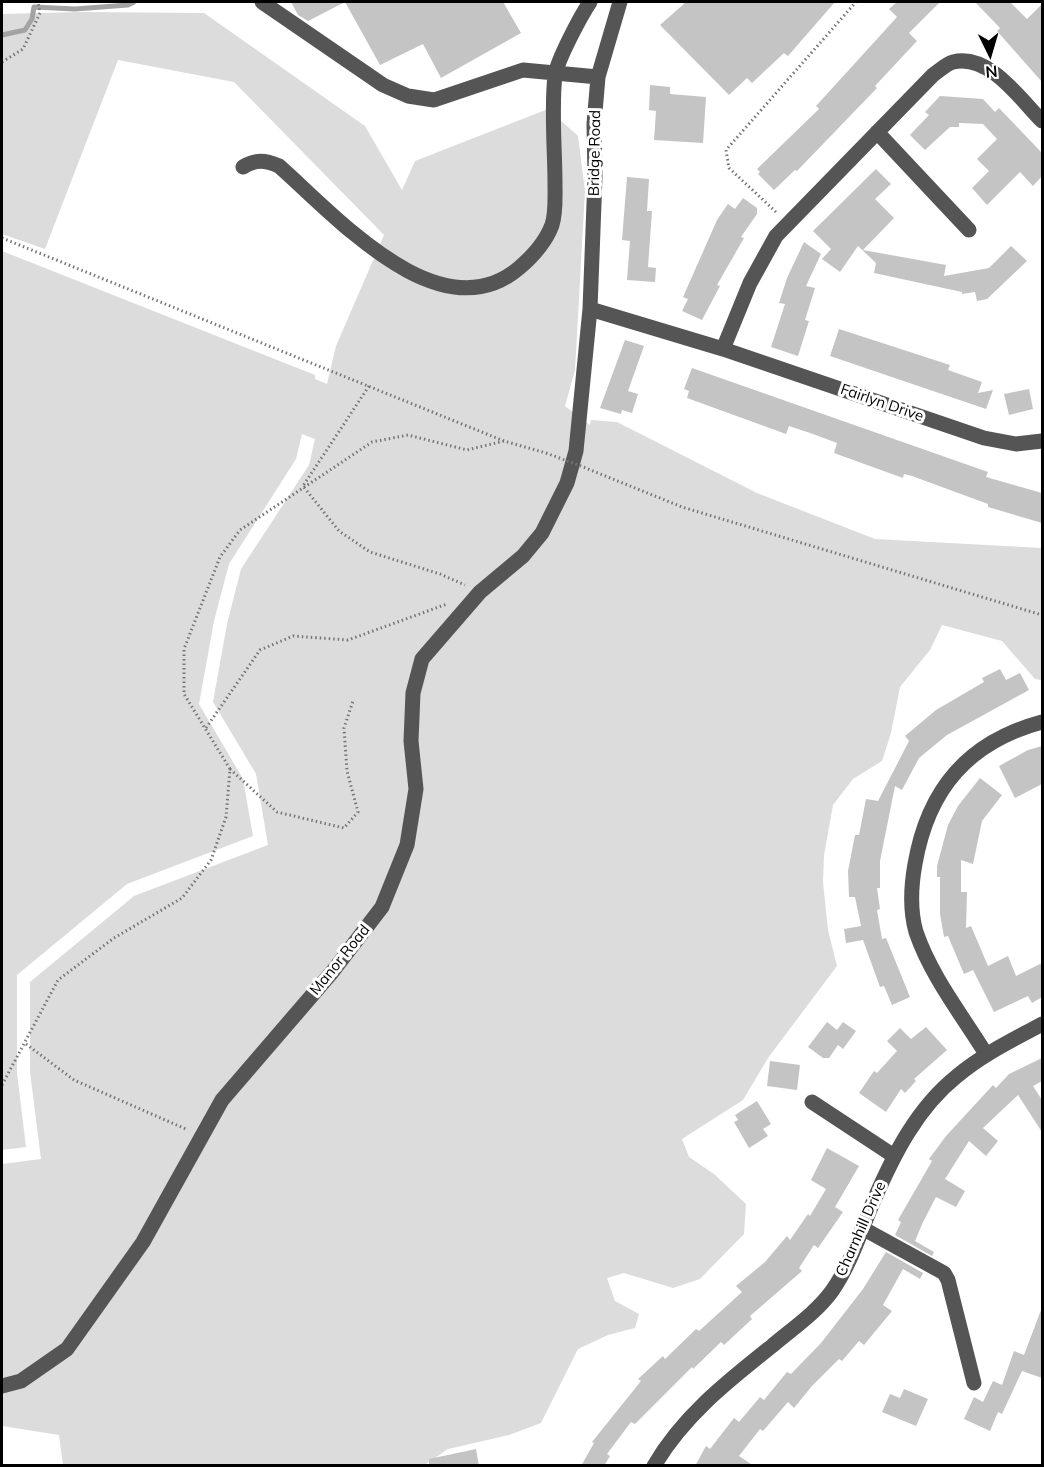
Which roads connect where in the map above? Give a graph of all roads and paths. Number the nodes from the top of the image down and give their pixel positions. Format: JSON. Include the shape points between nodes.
{"nodes":[{"id":1,"x":38,"y":2,"type":"edge"},
{"id":2,"x":262,"y":2,"type":"edge"},
{"id":3,"x":590,"y":2,"type":"edge"},
{"id":4,"x":620,"y":2,"type":"edge"},
{"id":5,"x":856,"y":2,"type":"edge"},
{"id":6,"x":2,"y":62,"type":"edge"},
{"id":7,"x":555,"y":74,"type":"junction"},
{"id":8,"x":598,"y":77,"type":"junction"},
{"id":9,"x":1042,"y":121,"type":"edge"},
{"id":10,"x":877,"y":132,"type":"junction"},
{"id":11,"x":243,"y":167,"type":"dead end"},
{"id":12,"x":787,"y":223,"type":"junction"},
{"id":13,"x":969,"y":230,"type":"dead end"},
{"id":14,"x":2,"y":238,"type":"edge"},
{"id":15,"x":590,"y":309,"type":"junction"},
{"id":16,"x":723,"y":349,"type":"junction"},
{"id":17,"x":369,"y":386,"type":"junction"},
{"id":18,"x":504,"y":441,"type":"junction"},
{"id":19,"x":1042,"y":441,"type":"edge"},
{"id":20,"x":567,"y":483,"type":"joint"},
{"id":21,"x":303,"y":486,"type":"junction"},
{"id":22,"x":480,"y":592,"type":"junction"},
{"id":23,"x":449,"y":603,"type":"dead end"},
{"id":24,"x":1042,"y":615,"type":"edge"},
{"id":25,"x":353,"y":701,"type":"dead end"},
{"id":26,"x":1042,"y":722,"type":"edge"},
{"id":27,"x":206,"y":728,"type":"junction"},
{"id":28,"x":230,"y":769,"type":"junction"},
{"id":29,"x":1042,"y":1024,"type":"edge"},
{"id":30,"x":26,"y":1044,"type":"junction"},
{"id":31,"x":986,"y":1054,"type":"junction"},
{"id":32,"x":2,"y":1085,"type":"edge"},
{"id":33,"x":812,"y":1102,"type":"dead end"},
{"id":34,"x":202,"y":1136,"type":"junction"},
{"id":35,"x":894,"y":1156,"type":"junction"},
{"id":36,"x":861,"y":1228,"type":"junction"},
{"id":37,"x":974,"y":1383,"type":"dead end"},
{"id":38,"x":2,"y":1386,"type":"edge"},
{"id":39,"x":654,"y":1466,"type":"edge"}],
"edges":[{"from":1,"to":6,"type":"path","via":[[40,13],[23,49]]},
{"from":2,"to":7,"type":"street","via":[[383,85],[408,96],[434,100],[522,70]]},
{"from":3,"to":7,"type":"street"},
{"from":4,"to":8,"type":"street","name":"Bridge Road"},
{"from":5,"to":12,"type":"path","via":[[726,150],[729,168]]},
{"from":7,"to":8,"type":"street"},
{"from":7,"to":11,"type":"street","via":[[552,225],[526,262],[508,278],[484,287],[464,289],[392,264],[279,166],[266,161]]},
{"from":8,"to":15,"type":"street","name":"Bridge Road"},
{"from":9,"to":10,"type":"street","via":[[997,75],[977,63],[952,62],[933,75]]},
{"from":10,"to":12,"type":"street"},
{"from":10,"to":13,"type":"street"},
{"from":12,"to":16,"type":"street","via":[[750,283]]},
{"from":14,"to":17,"type":"path"},
{"from":15,"to":16,"type":"street","name":"Fairlyn Drive"},
{"from":15,"to":20,"type":"street","name":"Bridge Road","via":[[578,440]]},
{"from":16,"to":19,"type":"street","name":"Fairlyn Drive","via":[[984,438],[1016,444]]},
{"from":17,"to":18,"type":"path"},
{"from":17,"to":21,"type":"path"},
{"from":18,"to":21,"type":"path","via":[[467,450],[408,435],[372,442]]},
{"from":18,"to":24,"type":"path","bridge":true,"via":[[546,453],[682,507]]},
{"from":20,"to":22,"type":"street","name":"Manor Road","via":[[542,534],[524,556]]},
{"from":21,"to":22,"type":"path","via":[[339,531],[370,552],[440,574]]},
{"from":21,"to":27,"type":"path","via":[[240,530],[220,557],[184,649],[184,694]]},
{"from":22,"to":34,"type":"street","name":"Manor Road","via":[[422,659],[413,693],[411,741],[416,789],[409,834],[382,907],[333,971],[222,1100]]},
{"from":23,"to":27,"type":"path","via":[[348,640],[293,636],[260,650]]},
{"from":25,"to":28,"type":"path","via":[[344,728],[347,771],[358,812],[345,828],[277,812]]},
{"from":26,"to":31,"type":"street","via":[[1017,729],[979,750],[942,787],[918,846],[911,886],[916,930],[930,965]]},
{"from":27,"to":28,"type":"path"},
{"from":28,"to":30,"type":"path","via":[[226,817],[211,860],[182,898],[114,938],[58,980]]},
{"from":29,"to":31,"type":"street","name":"Charnhill Drive"},
{"from":30,"to":32,"type":"path"},
{"from":30,"to":34,"type":"path","via":[[74,1080]]},
{"from":31,"to":35,"type":"street","name":"Charnhill Drive","via":[[955,1077],[931,1102],[905,1134]]},
{"from":33,"to":35,"type":"street"},
{"from":34,"to":38,"type":"street","name":"Manor Road","via":[[143,1242],[67,1349],[21,1381]]},
{"from":35,"to":36,"type":"street","name":"Charnhill Drive"},
{"from":36,"to":37,"type":"street","via":[[944,1273]]},
{"from":36,"to":39,"type":"street","name":"Charnhill Drive","via":[[852,1255],[832,1291],[806,1318],[719,1388],[668,1441]]}]}
